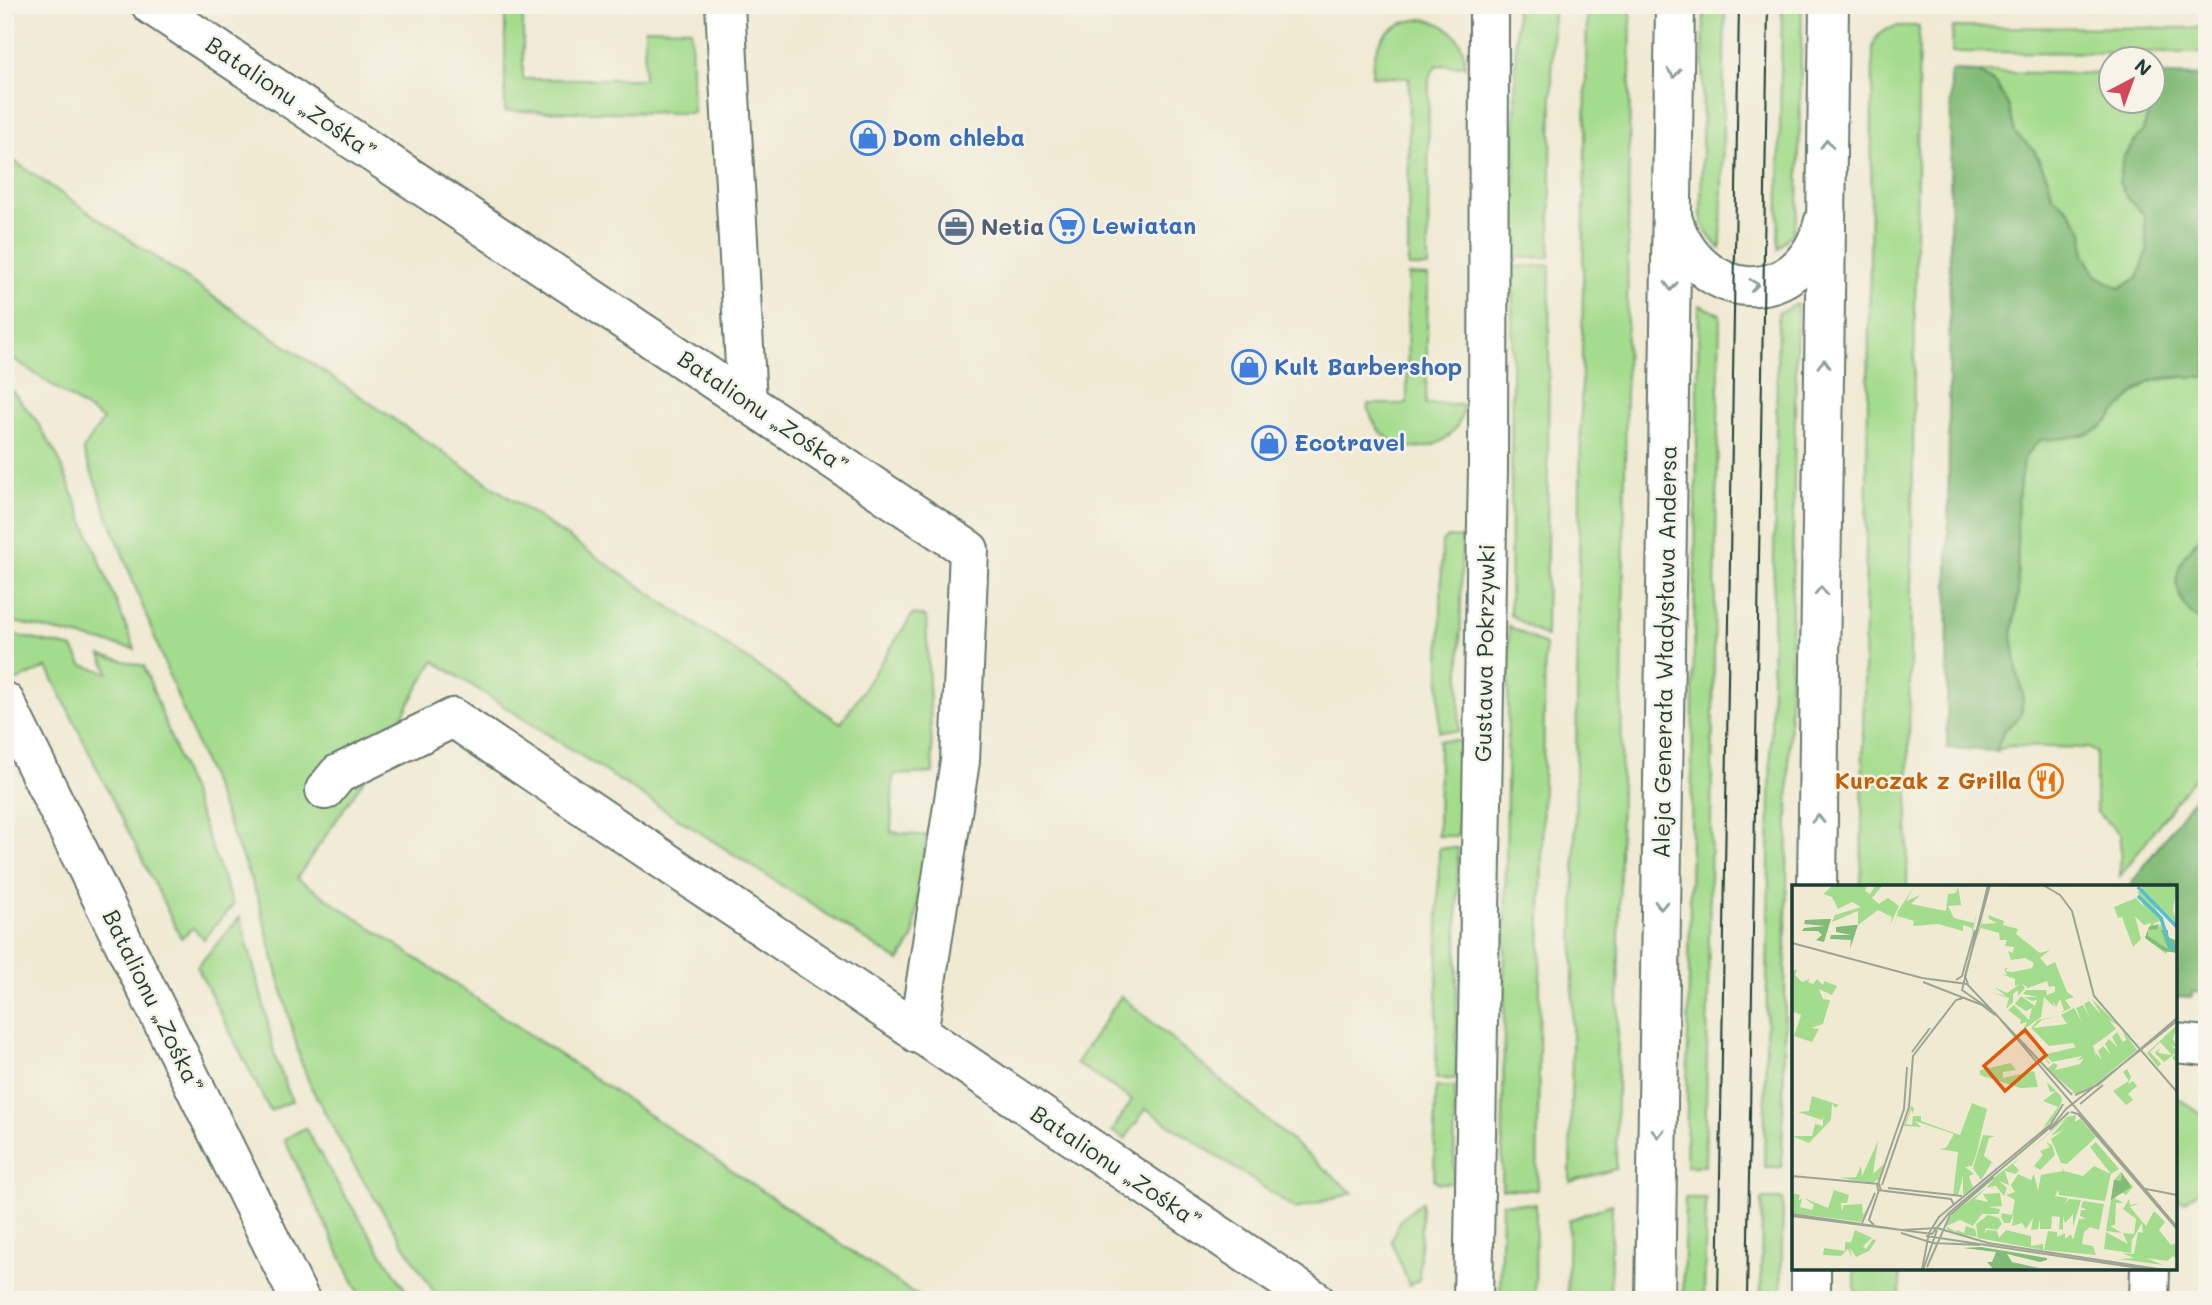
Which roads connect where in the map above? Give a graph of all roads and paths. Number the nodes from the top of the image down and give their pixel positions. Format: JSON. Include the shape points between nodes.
{"nodes":[{"id":1,"x":151,"y":5,"type":"edge"},
{"id":2,"x":725,"y":5,"type":"edge"},
{"id":3,"x":1489,"y":5,"type":"edge"},
{"id":4,"x":1675,"y":5,"type":"edge"},
{"id":5,"x":1829,"y":5,"type":"edge"},
{"id":6,"x":1826,"y":212,"type":"junction"},
{"id":7,"x":1672,"y":218,"type":"junction"},
{"id":8,"x":747,"y":402,"type":"junction"},
{"id":9,"x":5,"y":702,"type":"edge"},
{"id":10,"x":325,"y":790,"type":"dead end"},
{"id":11,"x":1817,"y":885,"type":"edge"},
{"id":12,"x":918,"y":1034,"type":"junction"},
{"id":13,"x":2177,"y":1043,"type":"edge"},
{"id":14,"x":2207,"y":1046,"type":"edge"},
{"id":15,"x":1811,"y":1270,"type":"edge"},
{"id":16,"x":2150,"y":1270,"type":"edge"},
{"id":17,"x":300,"y":1300,"type":"edge"},
{"id":18,"x":1315,"y":1300,"type":"edge"},
{"id":19,"x":1473,"y":1300,"type":"edge"},
{"id":20,"x":1655,"y":1300,"type":"edge"},
{"id":21,"x":1811,"y":1300,"type":"edge"},
{"id":22,"x":2149,"y":1300,"type":"edge"}],
"edges":[{"from":1,"to":8,"type":"street","name":"Batalionu „Zośka”"},
{"from":2,"to":8,"type":"street"},
{"from":3,"to":19,"type":"street","name":"Gustawa Pokrzywki","via":[[1488,468]]},
{"from":4,"to":7,"type":"street","name":"Aleja Generała Władysława Andersa","one_way":true},
{"from":6,"to":5,"type":"street","one_way":true},
{"from":7,"to":6,"type":"street","one_way":true,"via":[[1682,245],[1710,274],[1734,286],[1754,287],[1776,281],[1807,257],[1819,240]]},
{"from":11,"to":6,"type":"street","one_way":true},
{"from":7,"to":20,"type":"street","name":"Aleja Generała Władysława Andersa","one_way":true},
{"from":8,"to":12,"type":"street","name":"Batalionu „Zośka”","via":[[969,550],[960,761]]},
{"from":9,"to":17,"type":"street","name":"Batalionu „Zośka”"},
{"from":10,"to":12,"type":"street","name":"Batalionu „Zośka”","via":[[338,774],[453,718]]},
{"from":12,"to":18,"type":"street","name":"Batalionu „Zośka”"},
{"from":13,"to":14,"type":"street"},
{"from":15,"to":21,"type":"street"},
{"from":16,"to":22,"type":"street"}]}
